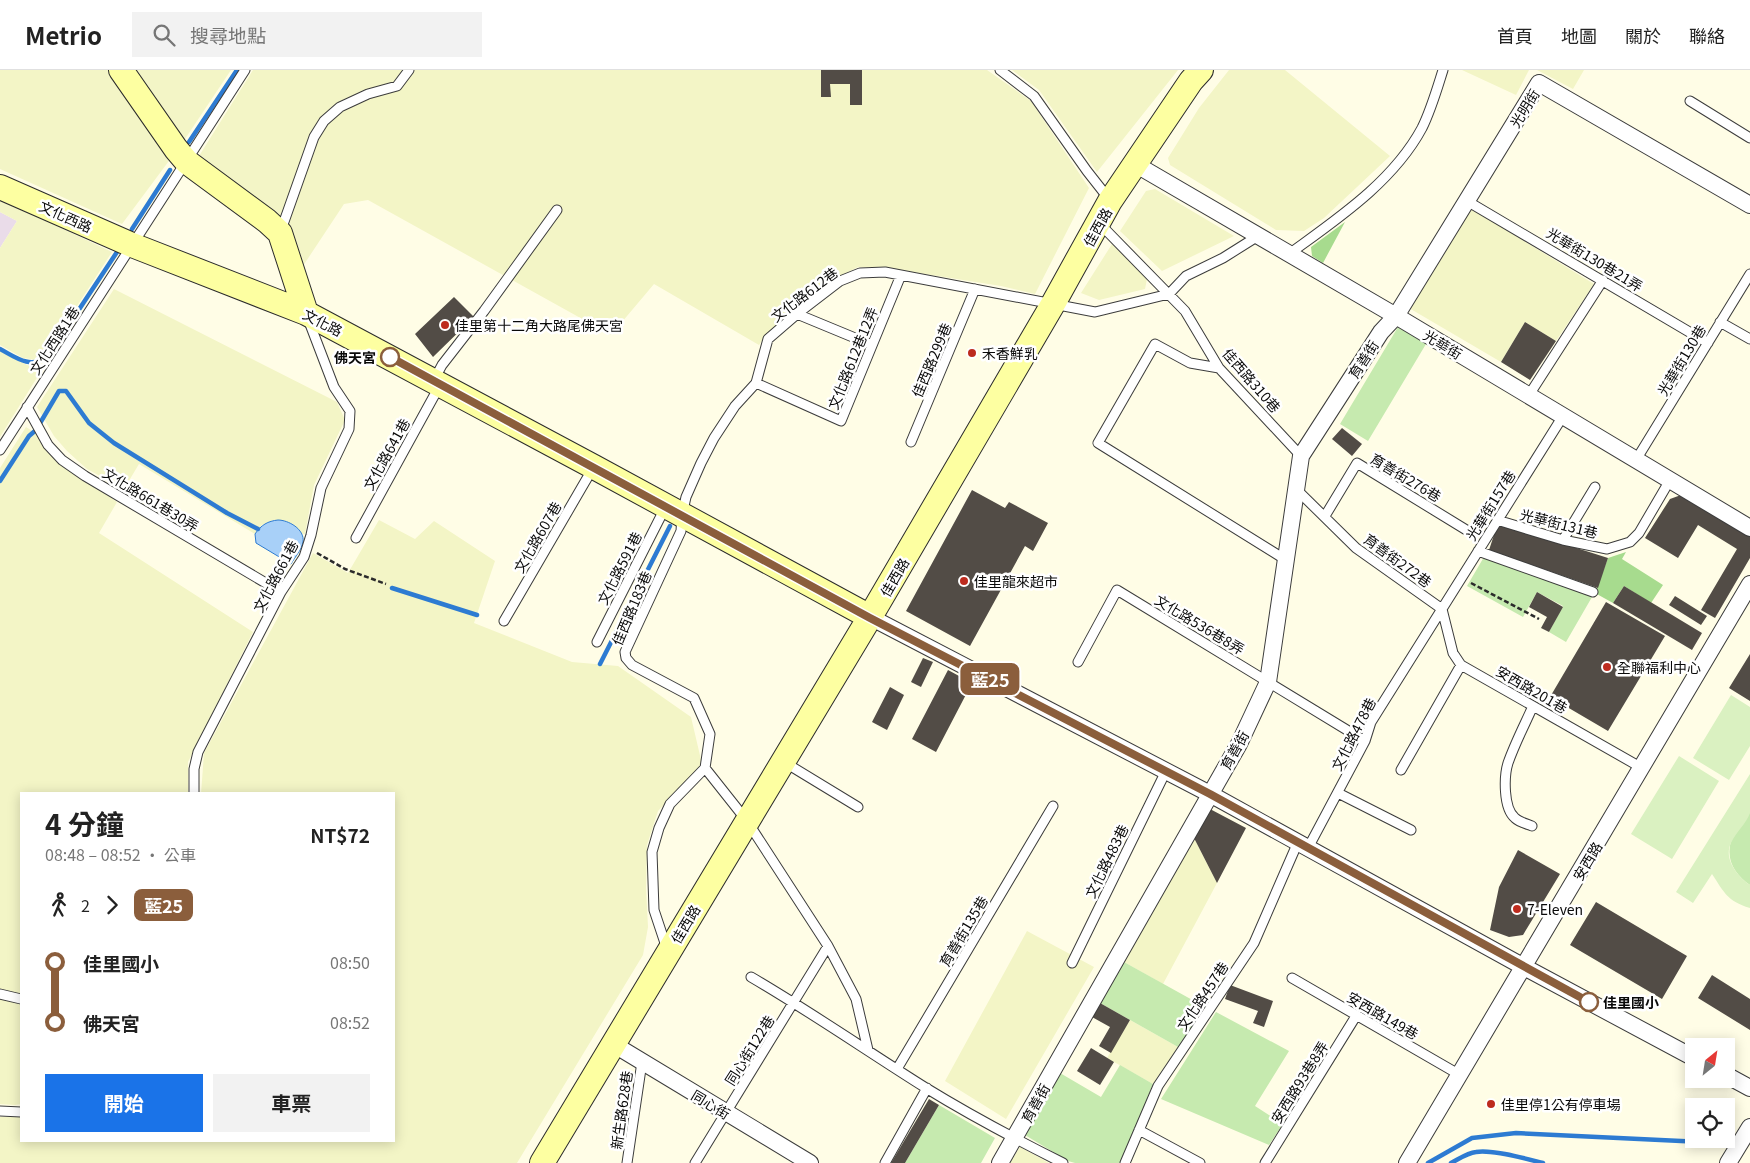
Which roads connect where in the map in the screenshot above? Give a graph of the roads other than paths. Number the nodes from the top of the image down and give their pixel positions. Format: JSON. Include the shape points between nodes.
{"nodes":[{"id":1,"x":121,"y":70,"type":"edge"},
{"id":2,"x":246,"y":70,"type":"edge"},
{"id":3,"x":409,"y":70,"type":"edge"},
{"id":4,"x":1000,"y":70,"type":"edge"},
{"id":5,"x":1201,"y":70,"type":"edge"},
{"id":6,"x":1443,"y":70,"type":"edge"},
{"id":7,"x":1690,"y":102,"type":"dead end"},
{"id":8,"x":1750,"y":138,"type":"edge"},
{"id":9,"x":187,"y":162,"type":"junction"},
{"id":10,"x":1135,"y":164,"type":"junction"},
{"id":11,"x":0,"y":187,"type":"edge"},
{"id":12,"x":1110,"y":201,"type":"junction"},
{"id":13,"x":1467,"y":201,"type":"junction"},
{"id":14,"x":1750,"y":205,"type":"edge"},
{"id":15,"x":556,"y":210,"type":"dead end"},
{"id":16,"x":1099,"y":223,"type":"junction"},
{"id":17,"x":280,"y":233,"type":"junction"},
{"id":18,"x":1258,"y":236,"type":"junction"},
{"id":19,"x":132,"y":245,"type":"junction"},
{"id":20,"x":1289,"y":254,"type":"junction"},
{"id":21,"x":1750,"y":274,"type":"edge"},
{"id":22,"x":901,"y":275,"type":"junction"},
{"id":23,"x":1603,"y":280,"type":"junction"},
{"id":24,"x":975,"y":290,"type":"junction"},
{"id":25,"x":1169,"y":294,"type":"junction"},
{"id":26,"x":1053,"y":304,"type":"junction"},
{"id":27,"x":306,"y":312,"type":"junction"},
{"id":28,"x":796,"y":314,"type":"junction"},
{"id":29,"x":1396,"y":316,"type":"junction"},
{"id":30,"x":1720,"y":322,"type":"junction"},
{"id":31,"x":1750,"y":339,"type":"edge"},
{"id":32,"x":1708,"y":343,"type":"junction"},
{"id":33,"x":872,"y":346,"type":"junction"},
{"id":34,"x":1219,"y":368,"type":"junction"},
{"id":35,"x":438,"y":382,"type":"junction"},
{"id":36,"x":756,"y":383,"type":"junction"},
{"id":37,"x":1529,"y":396,"type":"junction"},
{"id":38,"x":27,"y":408,"type":"junction"},
{"id":39,"x":1563,"y":416,"type":"junction"},
{"id":40,"x":912,"y":442,"type":"dead end"},
{"id":41,"x":0,"y":450,"type":"edge"},
{"id":42,"x":1301,"y":456,"type":"junction"},
{"id":43,"x":1636,"y":460,"type":"junction"},
{"id":44,"x":594,"y":467,"type":"junction"},
{"id":45,"x":1670,"y":480,"type":"junction"},
{"id":46,"x":1595,"y":487,"type":"dead end"},
{"id":47,"x":1296,"y":489,"type":"junction"},
{"id":48,"x":674,"y":510,"type":"junction"},
{"id":49,"x":1325,"y":516,"type":"junction"},
{"id":50,"x":1497,"y":520,"type":"junction"},
{"id":51,"x":1750,"y":528,"type":"edge"},
{"id":52,"x":1468,"y":531,"type":"dead end"},
{"id":53,"x":356,"y":538,"type":"dead end"},
{"id":54,"x":1563,"y":540,"type":"junction"},
{"id":55,"x":1478,"y":551,"type":"junction"},
{"id":56,"x":1286,"y":560,"type":"junction"},
{"id":57,"x":1750,"y":584,"type":"edge"},
{"id":58,"x":281,"y":592,"type":"junction"},
{"id":59,"x":1593,"y":592,"type":"dead end"},
{"id":60,"x":1442,"y":609,"type":"junction"},
{"id":61,"x":870,"y":618,"type":"junction"},
{"id":62,"x":504,"y":621,"type":"dead end"},
{"id":63,"x":597,"y":642,"type":"dead end"},
{"id":64,"x":1078,"y":662,"type":"dead end"},
{"id":65,"x":1461,"y":665,"type":"junction"},
{"id":66,"x":1268,"y":682,"type":"junction"},
{"id":67,"x":1532,"y":706,"type":"junction"},
{"id":68,"x":1366,"y":741,"type":"junction"},
{"id":69,"x":784,"y":762,"type":"junction"},
{"id":70,"x":706,"y":768,"type":"junction"},
{"id":71,"x":1642,"y":768,"type":"junction"},
{"id":72,"x":1401,"y":770,"type":"dead end"},
{"id":73,"x":1166,"y":771,"type":"junction"},
{"id":74,"x":194,"y":792,"type":"edge"},
{"id":75,"x":1338,"y":793,"type":"junction"},
{"id":76,"x":1210,"y":794,"type":"junction"},
{"id":77,"x":858,"y":806,"type":"dead end"},
{"id":78,"x":1053,"y":806,"type":"dead end"},
{"id":79,"x":748,"y":821,"type":"junction"},
{"id":80,"x":1532,"y":826,"type":"dead end"},
{"id":81,"x":1411,"y":830,"type":"dead end"},
{"id":82,"x":1303,"y":845,"type":"junction"},
{"id":83,"x":828,"y":946,"type":"junction"},
{"id":84,"x":668,"y":952,"type":"junction"},
{"id":85,"x":1072,"y":963,"type":"dead end"},
{"id":86,"x":1524,"y":967,"type":"junction"},
{"id":87,"x":752,"y":977,"type":"dead end"},
{"id":88,"x":1292,"y":978,"type":"dead end"},
{"id":89,"x":0,"y":994,"type":"edge"},
{"id":90,"x":20,"y":999,"type":"edge"},
{"id":91,"x":794,"y":1002,"type":"junction"},
{"id":92,"x":1356,"y":1016,"type":"junction"},
{"id":93,"x":612,"y":1044,"type":"junction"},
{"id":94,"x":868,"y":1050,"type":"junction"},
{"id":95,"x":1685,"y":1053,"type":"edge"},
{"id":96,"x":642,"y":1062,"type":"junction"},
{"id":97,"x":897,"y":1069,"type":"junction"},
{"id":98,"x":1460,"y":1075,"type":"junction"},
{"id":99,"x":1735,"y":1080,"type":"edge"},
{"id":100,"x":927,"y":1088,"type":"junction"},
{"id":101,"x":1750,"y":1088,"type":"edge"},
{"id":102,"x":0,"y":1111,"type":"edge"},
{"id":103,"x":20,"y":1112,"type":"edge"},
{"id":104,"x":726,"y":1113,"type":"junction"},
{"id":105,"x":1750,"y":1128,"type":"edge"},
{"id":106,"x":1139,"y":1130,"type":"junction"},
{"id":107,"x":1015,"y":1139,"type":"junction"},
{"id":108,"x":542,"y":1163,"type":"edge"},
{"id":109,"x":627,"y":1163,"type":"edge"},
{"id":110,"x":695,"y":1163,"type":"edge"},
{"id":111,"x":810,"y":1163,"type":"edge"},
{"id":112,"x":886,"y":1163,"type":"edge"},
{"id":113,"x":1000,"y":1163,"type":"edge"},
{"id":114,"x":1063,"y":1163,"type":"edge"},
{"id":115,"x":1125,"y":1163,"type":"edge"},
{"id":116,"x":1200,"y":1163,"type":"edge"},
{"id":117,"x":1265,"y":1163,"type":"edge"},
{"id":118,"x":1407,"y":1163,"type":"edge"},
{"id":119,"x":1728,"y":1163,"type":"edge"}],
"edges":[{"from":1,"to":9,"type":"street"},
{"from":2,"to":9,"type":"lane","name":"文化西路1巷"},
{"from":3,"to":17,"type":"lane","via":[[396,86],[340,107],[324,121],[314,137]]},
{"from":4,"to":12,"type":"lane","via":[[1034,96]]},
{"from":5,"to":10,"type":"street","name":"佳西路"},
{"from":6,"to":20,"type":"lane","via":[[1423,127],[1403,158],[1346,212]]},
{"from":7,"to":8,"type":"lane"},
{"from":9,"to":17,"type":"street"},
{"from":9,"to":19,"type":"lane","name":"文化西路1巷"},
{"from":10,"to":12,"type":"street","name":"佳西路"},
{"from":10,"to":18,"type":"street","name":"光華街"},
{"from":11,"to":19,"type":"street","name":"文化西路"},
{"from":12,"to":16,"type":"street","name":"佳西路"},
{"from":13,"to":14,"type":"street","name":"光明街","via":[[1539,83]]},
{"from":13,"to":23,"type":"lane","name":"光華街130巷21弄"},
{"from":13,"to":29,"type":"street","name":"光明街"},
{"from":15,"to":35,"type":"lane","name":"文化路641巷","via":[[442,365]]},
{"from":16,"to":25,"type":"lane","name":"佳西路310巷"},
{"from":16,"to":26,"type":"street","name":"佳西路"},
{"from":17,"to":27,"type":"street"},
{"from":18,"to":20,"type":"street","name":"光華街"},
{"from":18,"to":25,"type":"lane","via":[[1186,276]]},
{"from":19,"to":27,"type":"street","name":"文化路"},
{"from":19,"to":38,"type":"lane","name":"文化西路1巷"},
{"from":20,"to":29,"type":"street","name":"光華街"},
{"from":21,"to":30,"type":"lane","name":"光華街130巷"},
{"from":22,"to":24,"type":"lane","name":"文化路612巷"},
{"from":22,"to":28,"type":"lane","name":"文化路612巷","via":[[860,273],[840,281]]},
{"from":22,"to":33,"type":"lane","name":"文化路612巷12弄"},
{"from":23,"to":32,"type":"lane","name":"光華街130巷21弄"},
{"from":23,"to":37,"type":"lane"},
{"from":24,"to":26,"type":"lane","name":"文化路612巷"},
{"from":24,"to":40,"type":"lane","name":"佳西路299巷"},
{"from":25,"to":26,"type":"lane","via":[[1095,312]]},
{"from":25,"to":34,"type":"lane","name":"佳西路310巷","via":[[1185,311]]},
{"from":26,"to":61,"type":"street","name":"佳西路"},
{"from":27,"to":35,"type":"street","name":"文化路"},
{"from":27,"to":58,"type":"lane","name":"文化路661巷","via":[[334,387],[350,411],[349,430],[321,488],[304,557]]},
{"from":28,"to":33,"type":"lane"},
{"from":28,"to":36,"type":"lane","name":"文化路612巷","via":[[768,339]]},
{"from":29,"to":37,"type":"street","name":"光華街"},
{"from":29,"to":42,"type":"street","name":"育善街","via":[[1380,332]]},
{"from":30,"to":31,"type":"lane"},
{"from":30,"to":32,"type":"lane","name":"光華街130巷"},
{"from":32,"to":43,"type":"lane","name":"光華街130巷"},
{"from":33,"to":36,"type":"lane","name":"文化路612巷12弄","via":[[841,422]]},
{"from":34,"to":42,"type":"lane","name":"佳西路310巷"},
{"from":34,"to":56,"type":"lane","via":[[1190,363],[1154,344],[1098,443]]},
{"from":35,"to":44,"type":"street","name":"文化路"},
{"from":35,"to":53,"type":"lane","name":"文化路641巷"},
{"from":36,"to":48,"type":"lane","name":"文化路612巷","via":[[735,406],[714,438],[686,497]]},
{"from":37,"to":39,"type":"street","name":"光華街"},
{"from":38,"to":41,"type":"lane","name":"文化西路1巷"},
{"from":38,"to":58,"type":"lane","name":"文化路661巷30弄","via":[[48,445],[62,460]]},
{"from":39,"to":43,"type":"street","name":"光華街"},
{"from":39,"to":50,"type":"lane","name":"光華街157巷"},
{"from":42,"to":47,"type":"street","name":"育善街"},
{"from":43,"to":45,"type":"street","name":"光華街"},
{"from":44,"to":48,"type":"street","name":"文化路"},
{"from":44,"to":62,"type":"lane","name":"文化路607巷"},
{"from":45,"to":51,"type":"street","name":"光華街"},
{"from":45,"to":54,"type":"lane","name":"光華街131巷","via":[[1639,533],[1630,542],[1607,549]]},
{"from":46,"to":54,"type":"lane"},
{"from":47,"to":49,"type":"lane","name":"育善街272巷"},
{"from":47,"to":56,"type":"street","name":"育善街"},
{"from":48,"to":61,"type":"street","name":"文化路"},
{"from":48,"to":63,"type":"lane","name":"文化路591巷"},
{"from":48,"to":70,"type":"lane","name":"佳西路183巷","via":[[681,531],[625,652],[632,665],[694,698],[710,734]]},
{"from":49,"to":52,"type":"lane","name":"育善街276巷","via":[[1357,463]]},
{"from":49,"to":60,"type":"lane","name":"育善街272巷","via":[[1356,548]]},
{"from":50,"to":54,"type":"lane","name":"光華街131巷"},
{"from":50,"to":55,"type":"lane","name":"光華街157巷"},
{"from":55,"to":59,"type":"lane"},
{"from":55,"to":60,"type":"lane","name":"光華街157巷"},
{"from":56,"to":66,"type":"street","name":"育善街"},
{"from":57,"to":71,"type":"street","name":"安西路"},
{"from":58,"to":74,"type":"lane","name":"文化路661巷","via":[[198,752]]},
{"from":60,"to":65,"type":"lane","via":[[1453,654]]},
{"from":60,"to":68,"type":"lane","name":"文化路478巷","via":[[1371,722]]},
{"from":61,"to":69,"type":"street","name":"佳西路"},
{"from":61,"to":73,"type":"street","name":"文化路"},
{"from":64,"to":66,"type":"lane","name":"文化路536巷8弄","via":[[1117,590]]},
{"from":65,"to":67,"type":"lane","name":"安西路201巷"},
{"from":65,"to":72,"type":"lane"},
{"from":66,"to":68,"type":"lane","name":"文化路536巷8弄"},
{"from":66,"to":76,"type":"street","name":"育善街","via":[[1239,744]]},
{"from":67,"to":71,"type":"lane","name":"安西路201巷"},
{"from":67,"to":80,"type":"lane","via":[[1508,764],[1506,784],[1506,802],[1510,811],[1515,818]]},
{"from":68,"to":75,"type":"lane","name":"文化路478巷"},
{"from":69,"to":77,"type":"lane"},
{"from":69,"to":79,"type":"street","name":"佳西路"},
{"from":70,"to":79,"type":"lane"},
{"from":70,"to":84,"type":"lane","via":[[670,804],[652,852],[654,910]]},
{"from":71,"to":86,"type":"street","name":"安西路"},
{"from":73,"to":76,"type":"street","name":"文化路"},
{"from":73,"to":85,"type":"lane","name":"文化路483巷"},
{"from":75,"to":81,"type":"lane"},
{"from":75,"to":82,"type":"lane","name":"文化路478巷"},
{"from":76,"to":82,"type":"street","name":"文化路"},
{"from":76,"to":107,"type":"street","name":"育善街"},
{"from":78,"to":97,"type":"lane","name":"育善街135巷"},
{"from":79,"to":83,"type":"lane"},
{"from":79,"to":84,"type":"street","name":"佳西路"},
{"from":82,"to":86,"type":"street","name":"文化路"},
{"from":82,"to":106,"type":"lane","name":"文化路457巷","via":[[1254,943],[1158,1086]]},
{"from":83,"to":91,"type":"lane","name":"同心街122巷"},
{"from":83,"to":94,"type":"lane","via":[[856,999]]},
{"from":84,"to":93,"type":"street","name":"佳西路"},
{"from":86,"to":95,"type":"street","name":"文化路"},
{"from":86,"to":98,"type":"street","name":"安西路"},
{"from":87,"to":91,"type":"lane"},
{"from":88,"to":92,"type":"lane","name":"安西路149巷"},
{"from":89,"to":90,"type":"lane"},
{"from":91,"to":94,"type":"lane"},
{"from":91,"to":104,"type":"lane","name":"同心街122巷"},
{"from":92,"to":98,"type":"lane","name":"安西路149巷"},
{"from":92,"to":117,"type":"lane","name":"安西路93巷8弄"},
{"from":93,"to":96,"type":"street","name":"同心街"},
{"from":93,"to":108,"type":"street","name":"佳西路"},
{"from":94,"to":97,"type":"lane"},
{"from":96,"to":104,"type":"street","name":"同心街"},
{"from":96,"to":109,"type":"lane","name":"新生路628巷"},
{"from":97,"to":100,"type":"lane"},
{"from":98,"to":118,"type":"street","name":"安西路"},
{"from":99,"to":101,"type":"street"},
{"from":100,"to":107,"type":"lane"},
{"from":100,"to":112,"type":"lane"},
{"from":102,"to":103,"type":"lane"},
{"from":104,"to":110,"type":"lane","name":"同心街122巷"},
{"from":104,"to":111,"type":"street","name":"同心街"},
{"from":105,"to":119,"type":"street"},
{"from":106,"to":115,"type":"lane","name":"文化路457巷"},
{"from":106,"to":116,"type":"lane"},
{"from":107,"to":113,"type":"street","name":"育善街"},
{"from":107,"to":114,"type":"lane"}]}
